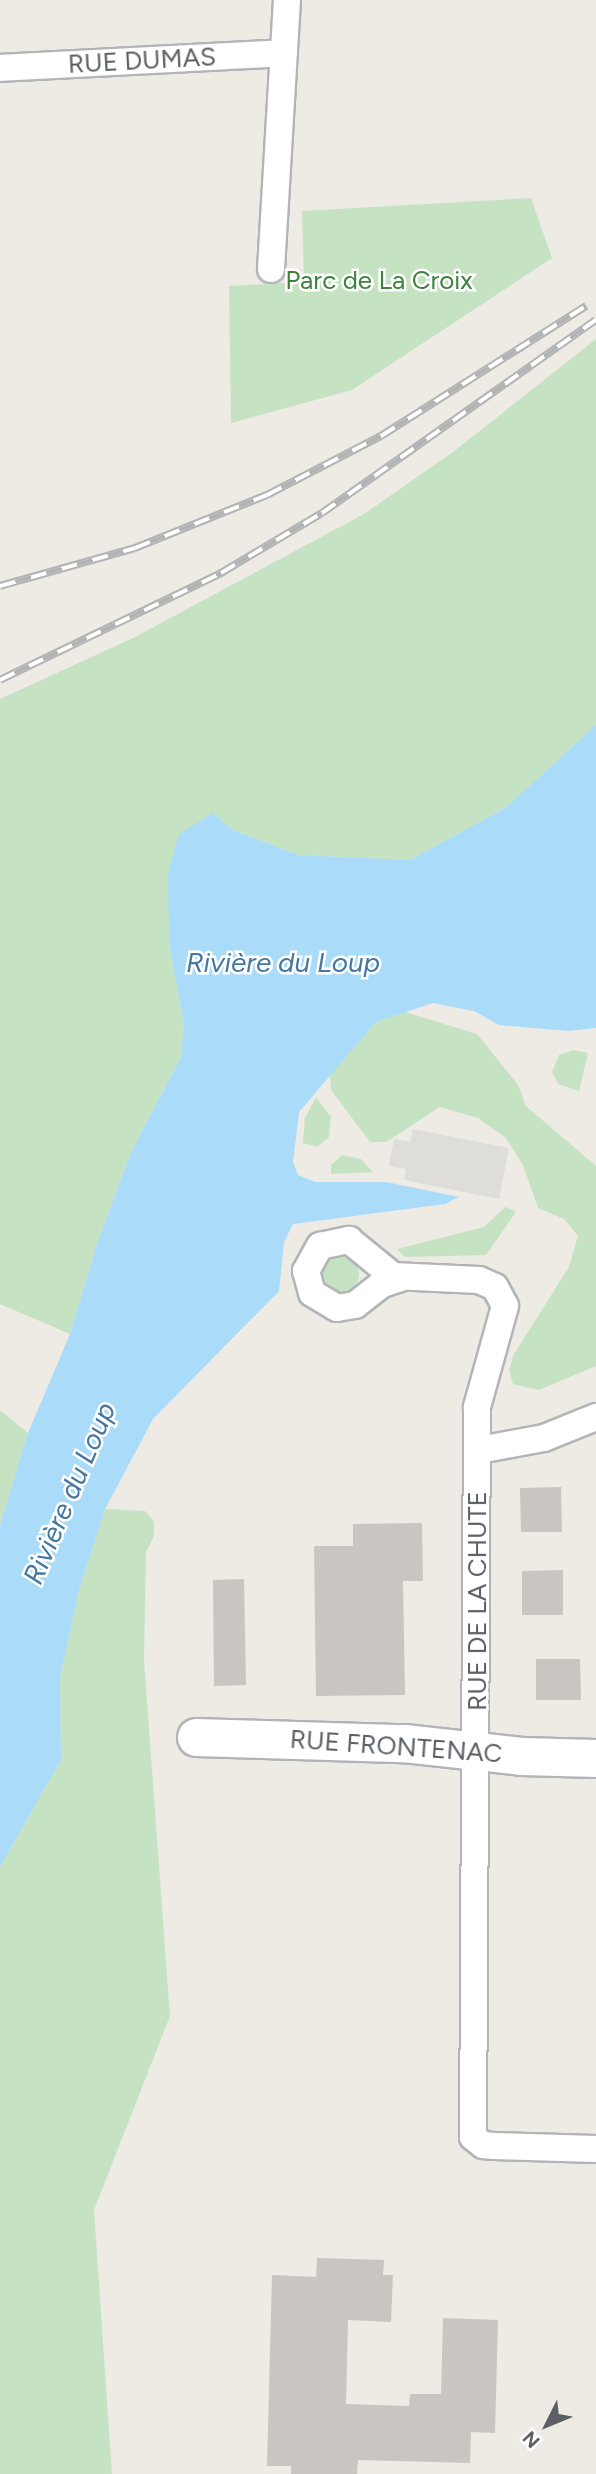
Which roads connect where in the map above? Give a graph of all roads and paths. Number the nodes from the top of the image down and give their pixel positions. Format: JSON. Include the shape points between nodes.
{"nodes":[{"id":1,"x":287,"y":0,"type":"edge"},
{"id":2,"x":284,"y":53,"type":"junction"},
{"id":3,"x":0,"y":68,"type":"edge"},
{"id":4,"x":271,"y":269,"type":"dead end"},
{"id":5,"x":401,"y":1278,"type":"dead end"},
{"id":6,"x":596,"y":1417,"type":"edge"},
{"id":7,"x":479,"y":1450,"type":"junction"},
{"id":8,"x":196,"y":1737,"type":"dead end"},
{"id":9,"x":476,"y":1750,"type":"junction"},
{"id":10,"x":596,"y":1758,"type":"edge"},
{"id":11,"x":596,"y":2149,"type":"edge"}],
"edges":[{"from":1,"to":2,"type":"street"},
{"from":2,"to":3,"type":"street","name":"RUE DUMAS"},
{"from":2,"to":4,"type":"street"},
{"from":5,"to":7,"type":"street","name":"RUE DE LA CHUTE","via":[[479,1280],[503,1297],[505,1320],[482,1377],[477,1407]]},
{"from":6,"to":7,"type":"street","via":[[544,1438]]},
{"from":7,"to":9,"type":"street","name":"RUE DE LA CHUTE"},
{"from":8,"to":9,"type":"street","name":"RUE FRONTENAC","via":[[404,1743]]},
{"from":9,"to":10,"type":"street","name":"RUE FRONTENAC"},
{"from":9,"to":11,"type":"street","name":"RUE DE LA CHUTE","via":[[472,2129],[477,2142]]}]}
